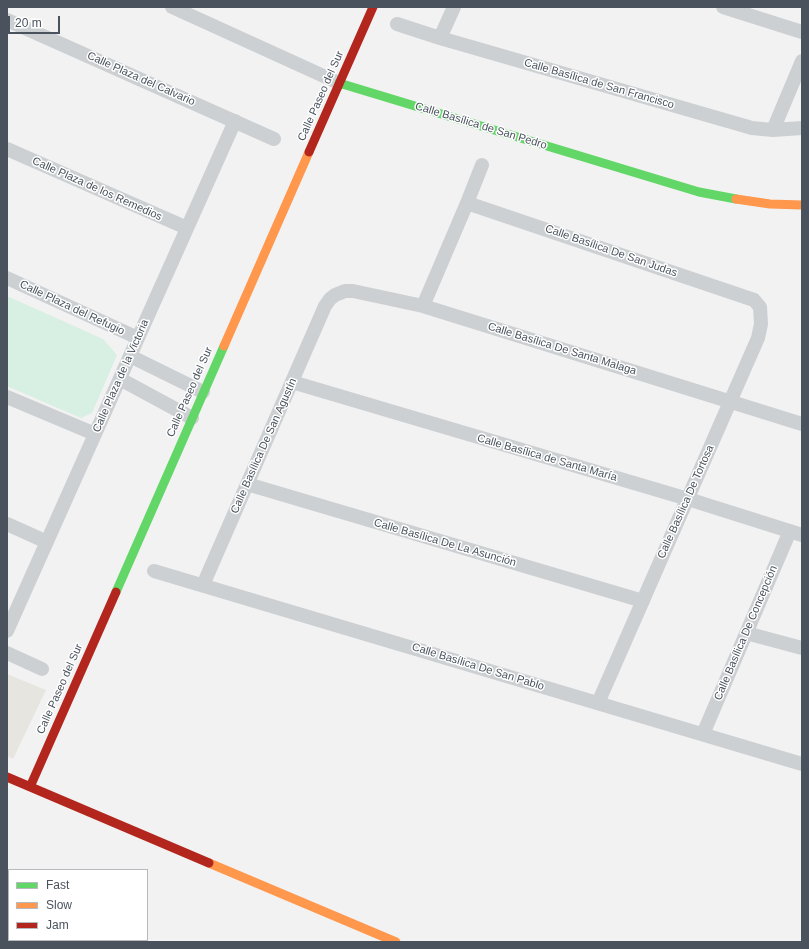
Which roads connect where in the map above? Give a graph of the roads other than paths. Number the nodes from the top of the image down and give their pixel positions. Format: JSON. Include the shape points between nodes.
{"nodes":[{"id":1,"x":172,"y":7,"type":"edge"},
{"id":2,"x":373,"y":7,"type":"edge"},
{"id":3,"x":454,"y":7,"type":"edge"},
{"id":4,"x":723,"y":7,"type":"edge"},
{"id":5,"x":7,"y":20,"type":"edge"},
{"id":6,"x":397,"y":24,"type":"dead end"},
{"id":7,"x":802,"y":32,"type":"edge"},
{"id":8,"x":440,"y":38,"type":"junction"},
{"id":9,"x":802,"y":61,"type":"edge"},
{"id":10,"x":339,"y":83,"type":"junction"},
{"id":11,"x":235,"y":121,"type":"junction"},
{"id":12,"x":802,"y":128,"type":"edge"},
{"id":13,"x":773,"y":130,"type":"junction"},
{"id":14,"x":274,"y":139,"type":"dead end"},
{"id":15,"x":7,"y":149,"type":"edge"},
{"id":16,"x":482,"y":165,"type":"dead end"},
{"id":17,"x":467,"y":203,"type":"junction"},
{"id":18,"x":802,"y":205,"type":"edge"},
{"id":19,"x":187,"y":228,"type":"junction"},
{"id":20,"x":7,"y":278,"type":"edge"},
{"id":21,"x":754,"y":300,"type":"joint"},
{"id":22,"x":325,"y":306,"type":"joint"},
{"id":23,"x":423,"y":306,"type":"junction"},
{"id":24,"x":138,"y":338,"type":"junction"},
{"id":25,"x":130,"y":356,"type":"junction"},
{"id":26,"x":120,"y":379,"type":"junction"},
{"id":27,"x":292,"y":382,"type":"junction"},
{"id":28,"x":203,"y":392,"type":"junction"},
{"id":29,"x":7,"y":397,"type":"edge"},
{"id":30,"x":730,"y":402,"type":"junction"},
{"id":31,"x":192,"y":418,"type":"junction"},
{"id":32,"x":802,"y":424,"type":"edge"},
{"id":33,"x":95,"y":434,"type":"junction"},
{"id":34,"x":247,"y":484,"type":"junction"},
{"id":35,"x":688,"y":499,"type":"junction"},
{"id":36,"x":7,"y":524,"type":"edge"},
{"id":37,"x":796,"y":533,"type":"edge"},
{"id":38,"x":46,"y":542,"type":"junction"},
{"id":39,"x":154,"y":571,"type":"dead end"},
{"id":40,"x":203,"y":585,"type":"junction"},
{"id":41,"x":643,"y":601,"type":"junction"},
{"id":42,"x":7,"y":630,"type":"edge"},
{"id":43,"x":746,"y":633,"type":"junction"},
{"id":44,"x":802,"y":648,"type":"edge"},
{"id":45,"x":7,"y":654,"type":"edge"},
{"id":46,"x":42,"y":669,"type":"dead end"},
{"id":47,"x":598,"y":703,"type":"junction"},
{"id":48,"x":703,"y":734,"type":"junction"},
{"id":49,"x":802,"y":764,"type":"edge"},
{"id":50,"x":7,"y":777,"type":"edge"},
{"id":51,"x":30,"y":787,"type":"junction"},
{"id":52,"x":396,"y":942,"type":"edge"}],
"edges":[{"from":1,"to":10,"type":"street","name":"Calle Basílica de San Pedro"},
{"from":2,"to":10,"type":"street","name":"Calle Paseo del Sur"},
{"from":3,"to":8,"type":"street"},
{"from":4,"to":7,"type":"street"},
{"from":5,"to":11,"type":"street","name":"Calle Plaza del Calvario"},
{"from":6,"to":8,"type":"street","name":"Calle Basílica de San Francisco"},
{"from":8,"to":13,"type":"street","name":"Calle Basílica de San Francisco","via":[[752,128]]},
{"from":9,"to":13,"type":"street"},
{"from":10,"to":18,"type":"street","name":"Calle Basílica de San Pedro","via":[[699,192],[770,204]]},
{"from":10,"to":28,"type":"street","name":"Calle Paseo del Sur"},
{"from":11,"to":14,"type":"street","name":"Calle Plaza del Calvario"},
{"from":11,"to":19,"type":"street","name":"Calle Plaza de la Victoria"},
{"from":12,"to":13,"type":"street","name":"Calle Basílica de San Francisco"},
{"from":15,"to":19,"type":"street","name":"Calle Plaza de los Remedios"},
{"from":16,"to":17,"type":"street"},
{"from":17,"to":21,"type":"street","name":"Calle Basílica De San Judas"},
{"from":17,"to":23,"type":"street"},
{"from":19,"to":24,"type":"street","name":"Calle Plaza de la Victoria"},
{"from":20,"to":24,"type":"street","name":"Calle Plaza del Refugio"},
{"from":21,"to":30,"type":"street","name":"Calle Basílica De Tortosa","via":[[760,307],[761,315],[758,338]]},
{"from":22,"to":23,"type":"street","name":"Calle Basílica De Santa Malaga","via":[[335,295],[345,291]]},
{"from":22,"to":27,"type":"street","name":"Calle Basílica De San Agustín"},
{"from":23,"to":30,"type":"street","name":"Calle Basílica De Santa Malaga"},
{"from":24,"to":25,"type":"street","name":"Calle Plaza de la Victoria"},
{"from":25,"to":26,"type":"street","name":"Calle Plaza de la Victoria"},
{"from":25,"to":28,"type":"street"},
{"from":26,"to":31,"type":"street"},
{"from":26,"to":33,"type":"street","name":"Calle Plaza de la Victoria"},
{"from":27,"to":34,"type":"street","name":"Calle Basílica De San Agustín"},
{"from":27,"to":35,"type":"street","name":"Calle Basílica de Santa María"},
{"from":28,"to":31,"type":"street","name":"Calle Paseo del Sur"},
{"from":29,"to":33,"type":"street"},
{"from":30,"to":32,"type":"street","name":"Calle Basílica De Santa Malaga"},
{"from":30,"to":35,"type":"street","name":"Calle Basílica De Tortosa"},
{"from":31,"to":51,"type":"street","name":"Calle Paseo del Sur"},
{"from":33,"to":38,"type":"street","name":"Calle Plaza de la Victoria"},
{"from":34,"to":40,"type":"street","name":"Calle Basílica De San Agustín"},
{"from":34,"to":41,"type":"street","name":"Calle Basílica De La Asunción"},
{"from":35,"to":37,"type":"street","name":"Calle Basílica de Santa María"},
{"from":35,"to":41,"type":"street","name":"Calle Basílica De Tortosa"},
{"from":36,"to":38,"type":"street"},
{"from":37,"to":43,"type":"street","name":"Calle Basílica De Concepción"},
{"from":38,"to":42,"type":"street","name":"Calle Plaza de la Victoria"},
{"from":39,"to":40,"type":"street","name":"Calle Basílica De San Pablo"},
{"from":40,"to":47,"type":"street","name":"Calle Basílica De San Pablo"},
{"from":41,"to":47,"type":"street","name":"Calle Basílica De Tortosa"},
{"from":43,"to":44,"type":"street"},
{"from":43,"to":48,"type":"street","name":"Calle Basílica De Concepción"},
{"from":45,"to":46,"type":"street"},
{"from":47,"to":48,"type":"street","name":"Calle Basílica De San Pablo"},
{"from":48,"to":49,"type":"street","name":"Calle Basílica De San Pablo"},
{"from":50,"to":51,"type":"street"},
{"from":51,"to":52,"type":"street"}]}
